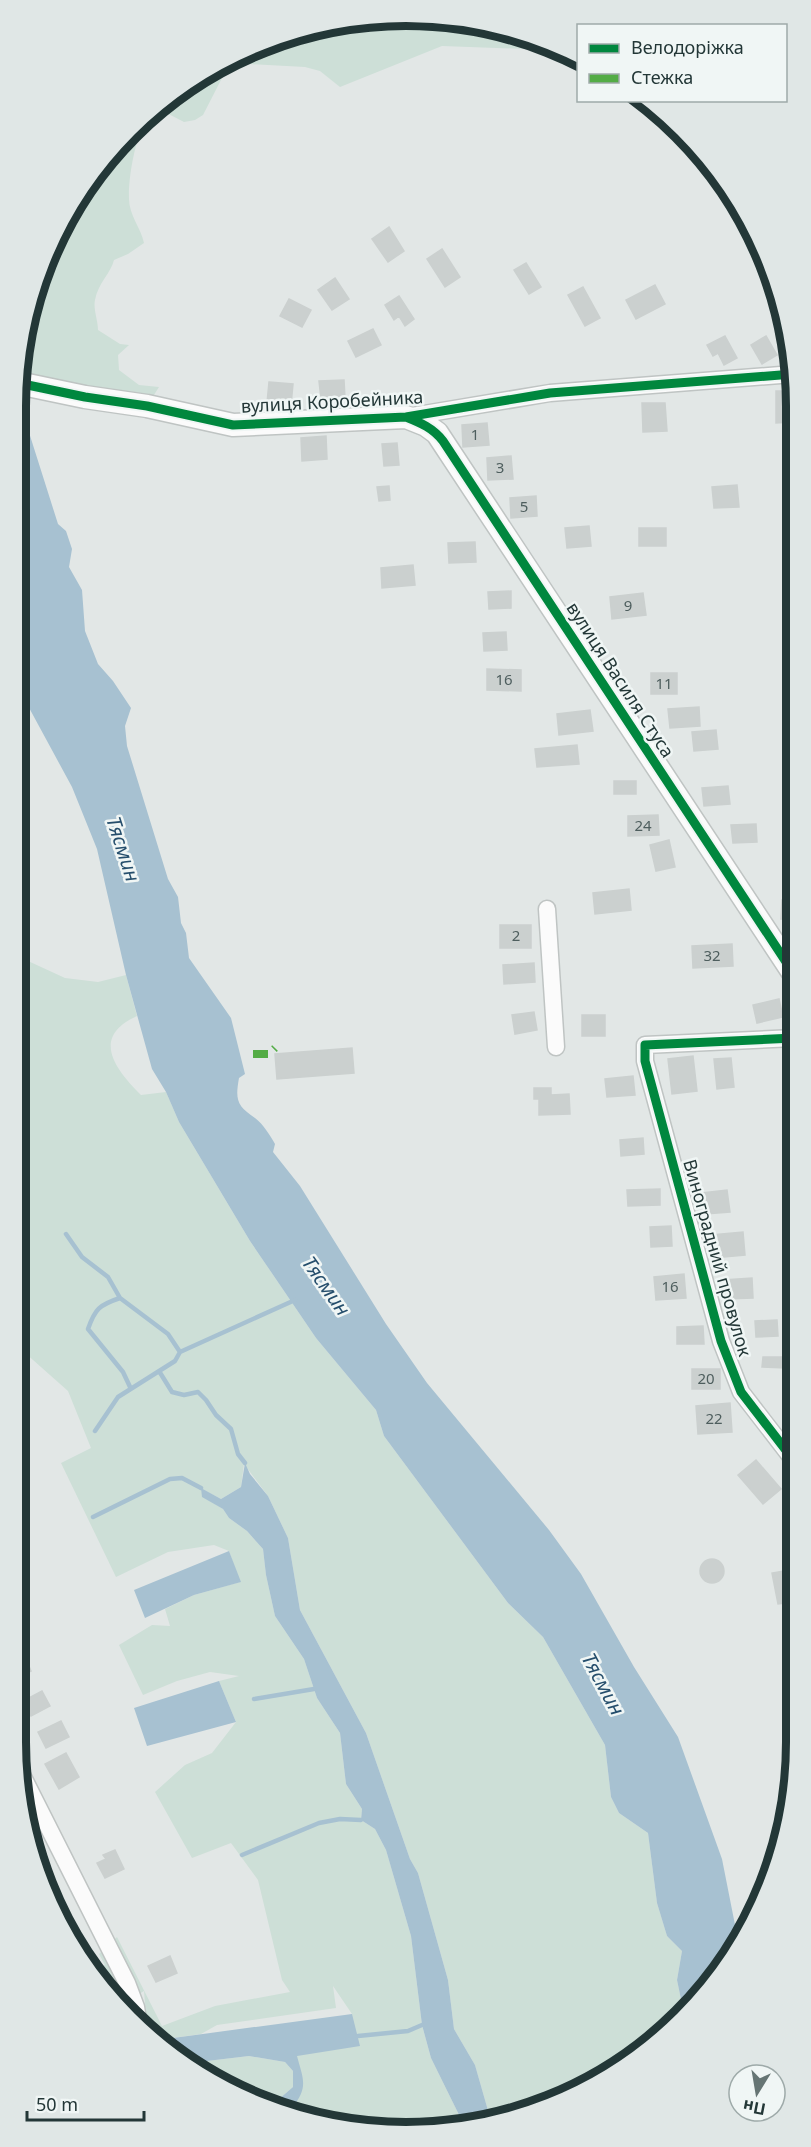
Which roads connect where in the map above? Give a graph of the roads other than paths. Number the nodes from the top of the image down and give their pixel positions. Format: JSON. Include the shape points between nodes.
{"nodes":[{"id":1,"x":784,"y":375,"type":"edge"},
{"id":2,"x":26,"y":385,"type":"edge"},
{"id":3,"x":406,"y":417,"type":"junction"},
{"id":4,"x":547,"y":909,"type":"dead end"},
{"id":5,"x":786,"y":962,"type":"edge"},
{"id":6,"x":786,"y":1038,"type":"edge"},
{"id":7,"x":556,"y":1047,"type":"dead end"},
{"id":8,"x":786,"y":1450,"type":"edge"},
{"id":9,"x":28,"y":1786,"type":"edge"},
{"id":10,"x":136,"y":2009,"type":"edge"}],
"edges":[{"from":1,"to":3,"type":"street","name":"вулиця Коробейника","via":[[550,393]]},
{"from":2,"to":3,"type":"street","name":"вулиця Коробейника","via":[[233,424]]},
{"from":3,"to":5,"type":"street","name":"вулиця Василя Стуса","via":[[426,425],[443,441]]},
{"from":4,"to":7,"type":"street"},
{"from":6,"to":8,"type":"street","name":"Виноградний провулок","via":[[645,1045],[645,1061],[721,1341],[741,1392]]},
{"from":9,"to":10,"type":"street","via":[[127,1983]]}]}
